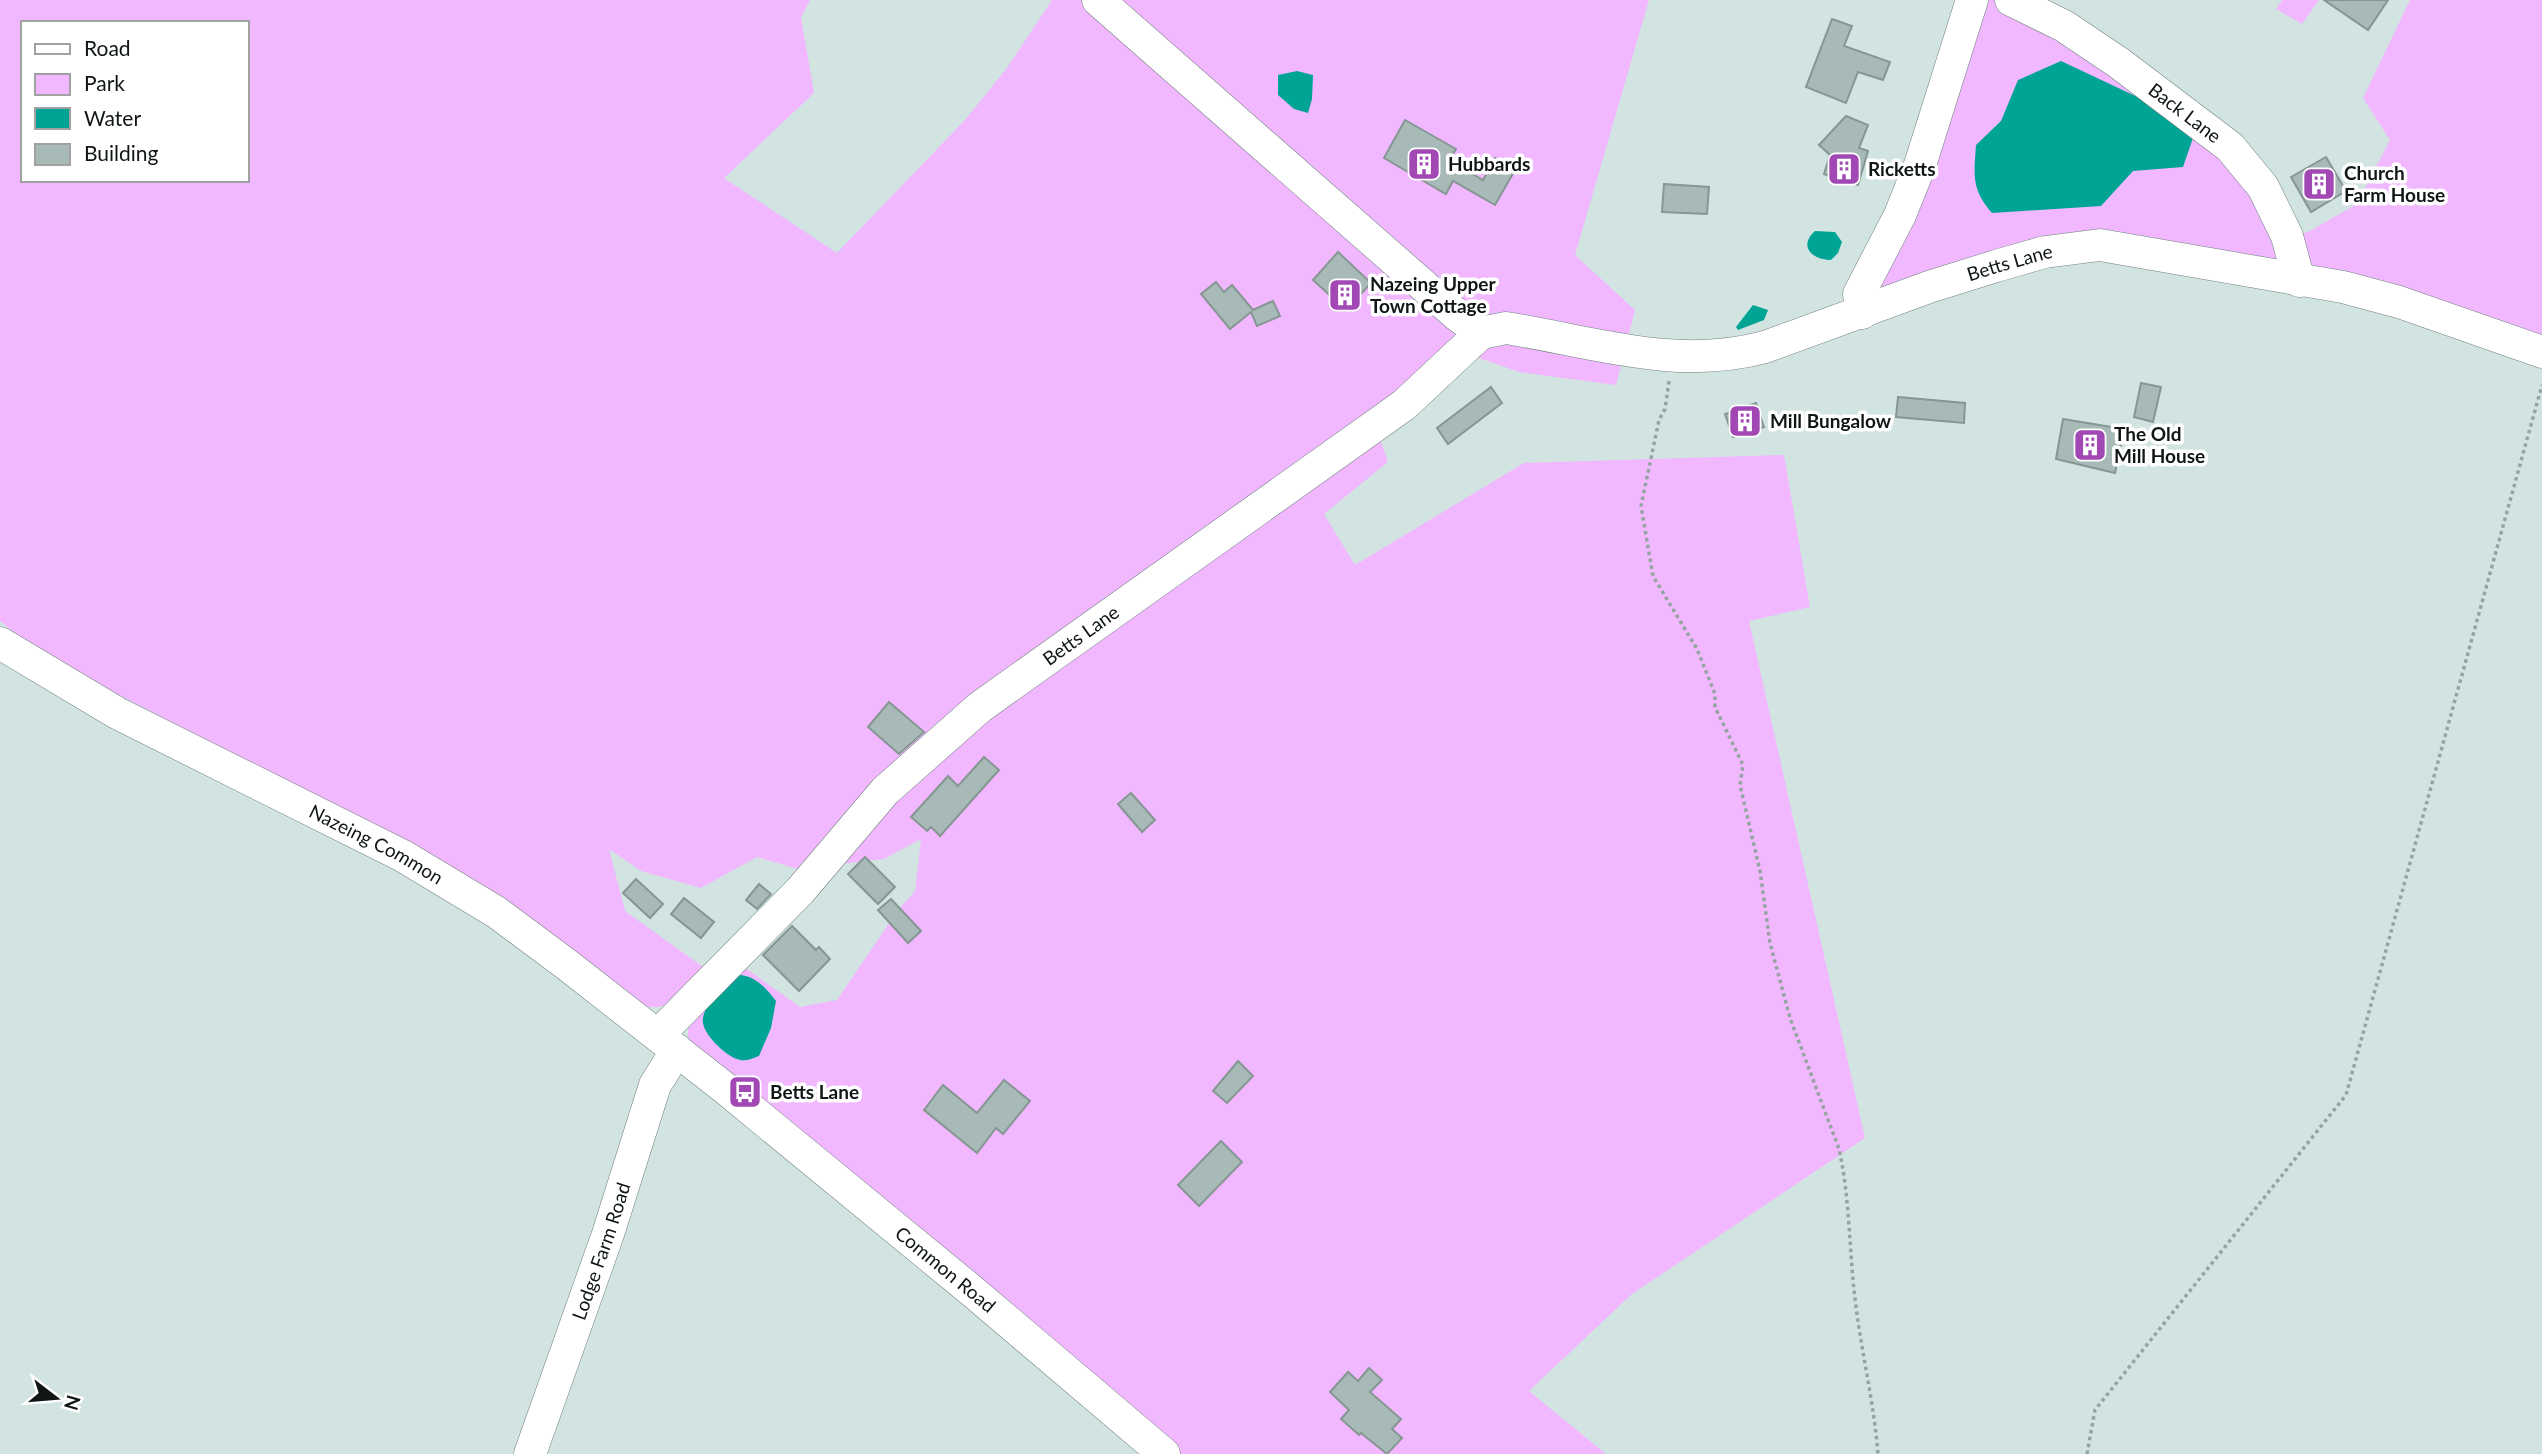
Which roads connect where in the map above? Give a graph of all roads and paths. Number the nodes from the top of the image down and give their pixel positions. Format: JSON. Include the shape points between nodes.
{"nodes":[{"id":1,"x":1098,"y":0,"type":"edge"},
{"id":2,"x":1972,"y":0,"type":"edge"},
{"id":3,"x":2011,"y":0,"type":"edge"},
{"id":4,"x":2299,"y":281,"type":"junction"},
{"id":5,"x":1862,"y":313,"type":"junction"},
{"id":6,"x":1481,"y":332,"type":"junction"},
{"id":7,"x":2542,"y":352,"type":"edge"},
{"id":8,"x":1651,"y":355,"type":"junction"},
{"id":9,"x":2542,"y":385,"type":"edge"},
{"id":10,"x":0,"y":643,"type":"edge"},
{"id":11,"x":668,"y":1042,"type":"junction"},
{"id":12,"x":726,"y":1089,"type":"joint"},
{"id":13,"x":530,"y":1454,"type":"edge"},
{"id":14,"x":1164,"y":1454,"type":"edge"},
{"id":15,"x":1878,"y":1454,"type":"edge"},
{"id":16,"x":2087,"y":1454,"type":"edge"}],
"edges":[{"from":1,"to":6,"type":"street"},
{"from":2,"to":5,"type":"street","via":[[1920,165],[1859,294]]},
{"from":3,"to":4,"type":"street","name":"Back Lane","via":[[2064,26],[2230,147],[2263,187],[2287,236]]},
{"from":4,"to":5,"type":"street","name":"Betts Lane","via":[[2100,245],[2009,262]]},
{"from":4,"to":7,"type":"street","name":"Betts Lane","via":[[2399,302]]},
{"from":5,"to":8,"type":"street","name":"Betts Lane","via":[[1739,354]]},
{"from":6,"to":8,"type":"street","name":"Betts Lane","via":[[1507,328]]},
{"from":6,"to":11,"type":"street","name":"Betts Lane","via":[[1404,405],[980,707],[885,791]]},
{"from":8,"to":15,"type":"path","via":[[1669,382],[1641,506],[1653,576],[1697,649],[1715,694],[1715,707],[1743,765],[1740,785],[1770,943],[1790,1018],[1839,1149]]},
{"from":9,"to":16,"type":"path","via":[[2346,1095],[2095,1410]]},
{"from":10,"to":11,"type":"street","name":"Nazeing Common","via":[[117,713],[403,856],[496,912]]},
{"from":11,"to":12,"type":"street","name":"Nazeing Common"},
{"from":11,"to":13,"type":"street","name":"Lodge Farm Road","via":[[608,1234]]},
{"from":12,"to":14,"type":"street","name":"Common Road"}]}
